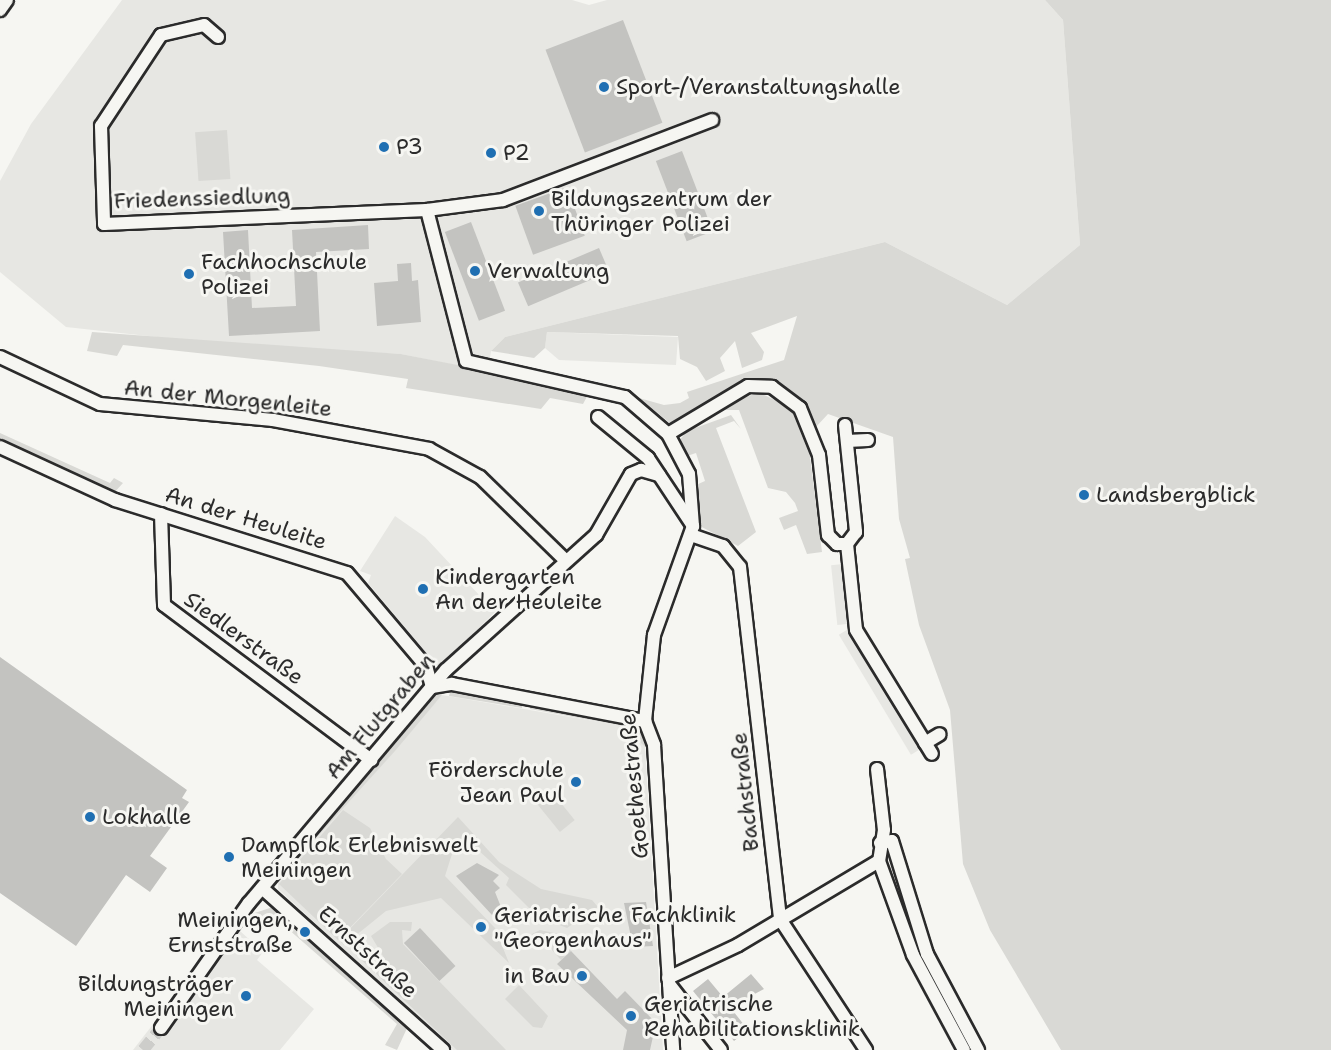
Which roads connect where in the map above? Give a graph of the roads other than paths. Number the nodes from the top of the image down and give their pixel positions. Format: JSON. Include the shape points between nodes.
{"nodes":[{"id":1,"x":7,"y":0,"type":"edge"},
{"id":2,"x":0,"y":10,"type":"edge"},
{"id":3,"x":218,"y":37,"type":"dead end"},
{"id":4,"x":712,"y":120,"type":"dead end"},
{"id":5,"x":427,"y":210,"type":"junction"},
{"id":6,"x":0,"y":357,"type":"edge"},
{"id":7,"x":598,"y":417,"type":"dead end"},
{"id":8,"x":845,"y":425,"type":"dead end"},
{"id":9,"x":668,"y":434,"type":"junction"},
{"id":10,"x":868,"y":440,"type":"dead end"},
{"id":11,"x":847,"y":441,"type":"junction"},
{"id":12,"x":0,"y":447,"type":"edge"},
{"id":13,"x":659,"y":475,"type":"junction"},
{"id":14,"x":161,"y":514,"type":"junction"},
{"id":15,"x":692,"y":530,"type":"junction"},
{"id":16,"x":846,"y":544,"type":"junction"},
{"id":17,"x":564,"y":559,"type":"junction"},
{"id":18,"x":432,"y":687,"type":"junction"},
{"id":19,"x":645,"y":721,"type":"junction"},
{"id":20,"x":940,"y":734,"type":"dead end"},
{"id":21,"x":371,"y":760,"type":"junction"},
{"id":22,"x":877,"y":769,"type":"dead end"},
{"id":23,"x":880,"y":843,"type":"junction"},
{"id":24,"x":879,"y":861,"type":"junction"},
{"id":25,"x":262,"y":888,"type":"junction"},
{"id":26,"x":780,"y":919,"type":"junction"},
{"id":27,"x":668,"y":980,"type":"junction"},
{"id":28,"x":161,"y":1028,"type":"tunnel mouth"},
{"id":29,"x":443,"y":1050,"type":"edge"},
{"id":30,"x":673,"y":1050,"type":"edge"},
{"id":31,"x":722,"y":1050,"type":"edge"},
{"id":32,"x":866,"y":1050,"type":"edge"},
{"id":33,"x":964,"y":1050,"type":"edge"},
{"id":34,"x":978,"y":1050,"type":"edge"}],
"edges":[{"from":1,"to":2,"type":"street"},
{"from":3,"to":5,"type":"street","name":"Friedenssiedlung","via":[[204,25],[161,35],[101,126],[104,224]]},
{"from":4,"to":5,"type":"street","name":"Friedenssiedlung","via":[[502,200]]},
{"from":5,"to":9,"type":"street","via":[[466,361],[612,391],[642,408]]},
{"from":6,"to":17,"type":"street","name":"An der Morgenleite","via":[[99,404],[273,420],[429,449],[480,477]]},
{"from":7,"to":13,"type":"street","via":[[648,458]]},
{"from":8,"to":11,"type":"street"},
{"from":9,"to":15,"type":"street","name":"Goethestraße","via":[[689,474]]},
{"from":9,"to":16,"type":"street","via":[[748,386],[772,387],[785,394],[800,408],[816,442],[828,535],[837,544]]},
{"from":10,"to":11,"type":"street"},
{"from":11,"to":16,"type":"street","via":[[856,532]]},
{"from":12,"to":14,"type":"street","name":"An der Heuleite","via":[[93,492]]},
{"from":13,"to":15,"type":"street"},
{"from":13,"to":17,"type":"street","name":"Am Flutgraben","via":[[641,470],[631,474],[604,524]]},
{"from":14,"to":18,"type":"street","name":"An der Heuleite","via":[[347,573],[426,666]]},
{"from":14,"to":21,"type":"street","name":"Siedlerstraße","via":[[164,605]]},
{"from":15,"to":19,"type":"street","name":"Goethestraße","via":[[654,635]]},
{"from":15,"to":26,"type":"street","name":"Bachstraße","via":[[723,546],[740,567]]},
{"from":16,"to":20,"type":"street","via":[[856,630],[929,748]]},
{"from":17,"to":18,"type":"street","name":"Am Flutgraben"},
{"from":18,"to":19,"type":"street","via":[[452,684]]},
{"from":18,"to":21,"type":"street","name":"Am Flutgraben"},
{"from":19,"to":27,"type":"street","name":"Goethestraße","via":[[654,745]]},
{"from":21,"to":25,"type":"street","name":"Am Flutgraben"},
{"from":22,"to":23,"type":"street"},
{"from":23,"to":24,"type":"street"},
{"from":23,"to":34,"type":"street","via":[[892,841],[927,954]]},
{"from":24,"to":26,"type":"street"},
{"from":24,"to":33,"type":"street","via":[[913,956]]},
{"from":25,"to":28,"type":"street","name":"Am Flutgraben"},
{"from":25,"to":29,"type":"street","name":"Ernststraße"},
{"from":26,"to":27,"type":"street"},
{"from":26,"to":32,"type":"street","name":"Bachstraße"},
{"from":27,"to":30,"type":"street","name":"Goethestraße"},
{"from":27,"to":31,"type":"street"}]}
